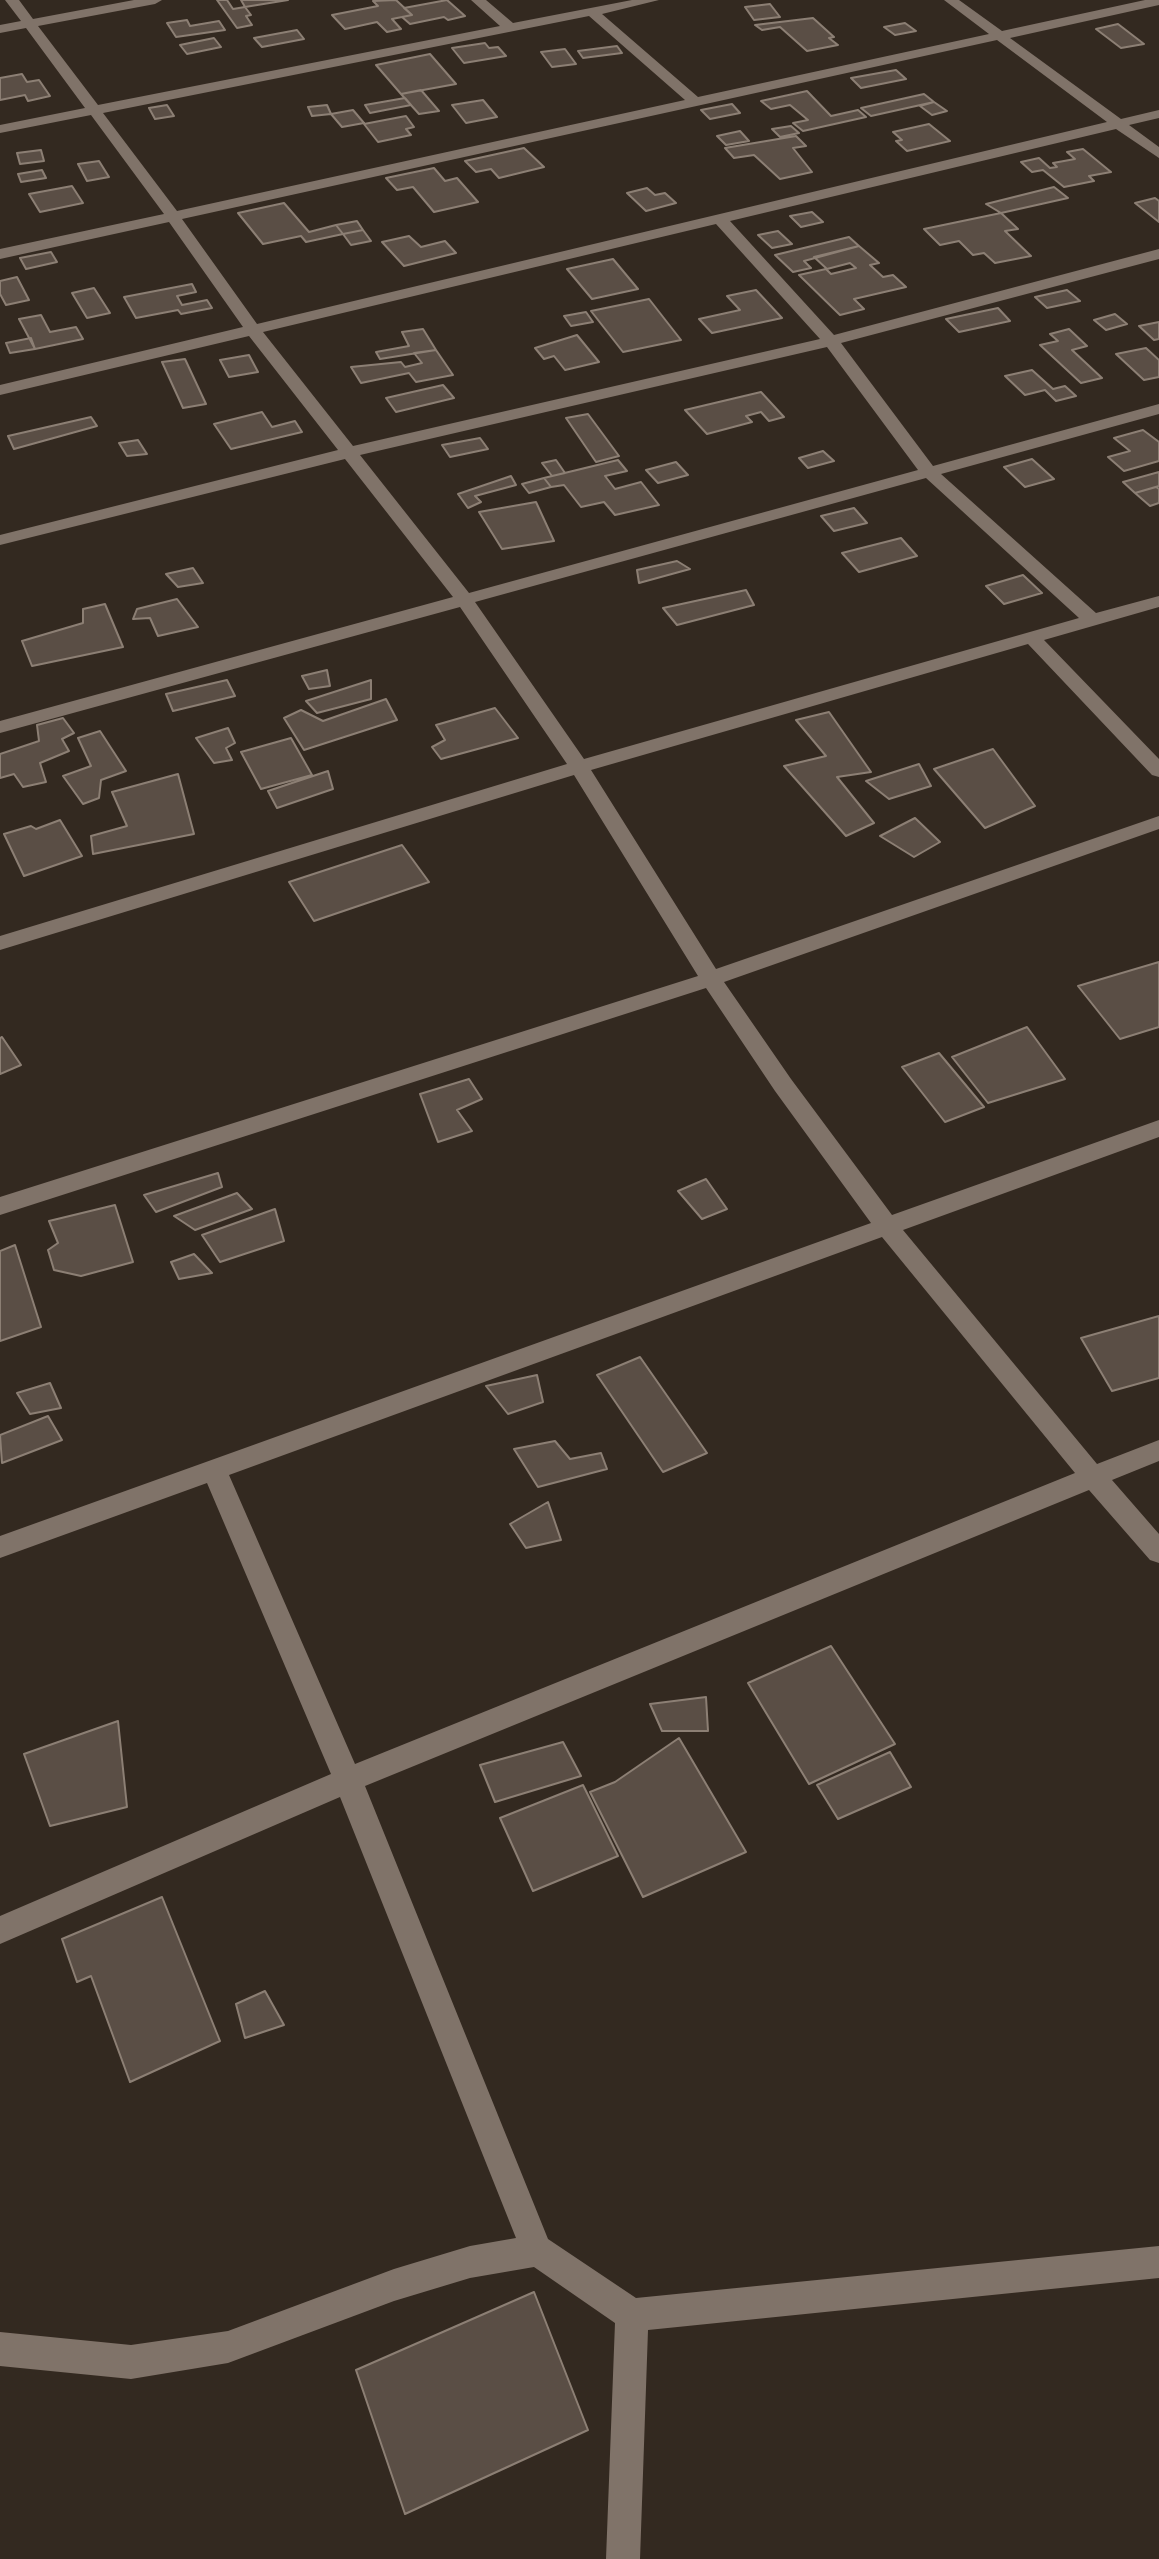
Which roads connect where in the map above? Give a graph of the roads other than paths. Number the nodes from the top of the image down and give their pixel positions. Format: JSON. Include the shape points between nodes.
{"nodes":[{"id":1,"x":12,"y":0,"type":"edge"},
{"id":2,"x":155,"y":0,"type":"edge"},
{"id":3,"x":478,"y":0,"type":"edge"},
{"id":4,"x":652,"y":0,"type":"edge"},
{"id":5,"x":951,"y":0,"type":"edge"},
{"id":6,"x":1159,"y":1,"type":"edge"},
{"id":7,"x":592,"y":12,"type":"junction"},
{"id":8,"x":29,"y":24,"type":"junction"},
{"id":9,"x":510,"y":28,"type":"junction"},
{"id":10,"x":0,"y":29,"type":"edge"},
{"id":11,"x":997,"y":34,"type":"junction"},
{"id":12,"x":694,"y":101,"type":"junction"},
{"id":13,"x":94,"y":112,"type":"junction"},
{"id":14,"x":1159,"y":114,"type":"edge"},
{"id":15,"x":1118,"y":124,"type":"junction"},
{"id":16,"x":0,"y":129,"type":"edge"},
{"id":17,"x":1159,"y":154,"type":"edge"},
{"id":18,"x":173,"y":216,"type":"junction"},
{"id":19,"x":720,"y":219,"type":"junction"},
{"id":20,"x":0,"y":254,"type":"edge"},
{"id":21,"x":1159,"y":254,"type":"edge"},
{"id":22,"x":254,"y":332,"type":"junction"},
{"id":23,"x":831,"y":341,"type":"junction"},
{"id":24,"x":0,"y":390,"type":"edge"},
{"id":25,"x":1159,"y":409,"type":"edge"},
{"id":26,"x":351,"y":452,"type":"junction"},
{"id":27,"x":929,"y":472,"type":"junction"},
{"id":28,"x":0,"y":540,"type":"edge"},
{"id":29,"x":464,"y":599,"type":"junction"},
{"id":30,"x":1159,"y":601,"type":"edge"},
{"id":31,"x":1092,"y":620,"type":"junction"},
{"id":32,"x":1032,"y":638,"type":"junction"},
{"id":33,"x":0,"y":727,"type":"edge"},
{"id":34,"x":579,"y":767,"type":"junction"},
{"id":35,"x":1159,"y":771,"type":"edge"},
{"id":36,"x":1159,"y":822,"type":"edge"},
{"id":37,"x":0,"y":943,"type":"edge"},
{"id":38,"x":711,"y":979,"type":"junction"},
{"id":39,"x":1159,"y":1128,"type":"edge"},
{"id":40,"x":0,"y":1206,"type":"edge"},
{"id":41,"x":888,"y":1228,"type":"junction"},
{"id":42,"x":1159,"y":1450,"type":"edge"},
{"id":43,"x":214,"y":1470,"type":"junction"},
{"id":44,"x":1093,"y":1477,"type":"junction"},
{"id":45,"x":0,"y":1547,"type":"edge"},
{"id":46,"x":1159,"y":1552,"type":"edge"},
{"id":47,"x":348,"y":1780,"type":"junction"},
{"id":48,"x":0,"y":1930,"type":"edge"},
{"id":49,"x":537,"y":2250,"type":"junction"},
{"id":50,"x":1159,"y":2262,"type":"edge"},
{"id":51,"x":632,"y":2315,"type":"junction"},
{"id":52,"x":0,"y":2349,"type":"edge"},
{"id":53,"x":623,"y":2559,"type":"edge"}],
"edges":[{"from":1,"to":8,"type":"street"},
{"from":2,"to":8,"type":"street"},
{"from":3,"to":9,"type":"street"},
{"from":4,"to":7,"type":"street"},
{"from":5,"to":11,"type":"street"},
{"from":6,"to":11,"type":"street"},
{"from":7,"to":9,"type":"street"},
{"from":7,"to":12,"type":"street"},
{"from":8,"to":10,"type":"street"},
{"from":8,"to":13,"type":"street"},
{"from":9,"to":13,"type":"street"},
{"from":11,"to":12,"type":"street"},
{"from":11,"to":15,"type":"street"},
{"from":12,"to":18,"type":"street"},
{"from":13,"to":16,"type":"street"},
{"from":13,"to":18,"type":"street"},
{"from":14,"to":15,"type":"street"},
{"from":15,"to":17,"type":"street"},
{"from":15,"to":19,"type":"street"},
{"from":18,"to":20,"type":"street"},
{"from":18,"to":22,"type":"street"},
{"from":19,"to":22,"type":"street"},
{"from":19,"to":23,"type":"street"},
{"from":21,"to":23,"type":"street"},
{"from":22,"to":24,"type":"street"},
{"from":22,"to":26,"type":"street"},
{"from":23,"to":26,"type":"street"},
{"from":23,"to":27,"type":"street"},
{"from":25,"to":27,"type":"street"},
{"from":26,"to":28,"type":"street"},
{"from":26,"to":29,"type":"street"},
{"from":27,"to":29,"type":"street"},
{"from":27,"to":31,"type":"street"},
{"from":29,"to":33,"type":"street"},
{"from":29,"to":34,"type":"street"},
{"from":30,"to":31,"type":"street"},
{"from":31,"to":32,"type":"street"},
{"from":32,"to":34,"type":"street"},
{"from":32,"to":35,"type":"street"},
{"from":34,"to":37,"type":"street"},
{"from":34,"to":38,"type":"street"},
{"from":36,"to":38,"type":"street"},
{"from":38,"to":40,"type":"street"},
{"from":38,"to":41,"type":"street"},
{"from":39,"to":41,"type":"street"},
{"from":41,"to":43,"type":"street"},
{"from":41,"to":44,"type":"street"},
{"from":42,"to":44,"type":"street"},
{"from":43,"to":45,"type":"street"},
{"from":43,"to":47,"type":"street"},
{"from":44,"to":46,"type":"street"},
{"from":44,"to":47,"type":"street"},
{"from":47,"to":48,"type":"street"},
{"from":47,"to":49,"type":"street"},
{"from":49,"to":51,"type":"street"},
{"from":49,"to":52,"type":"street","via":[[470,2262],[394,2285],[228,2347],[131,2362]]},
{"from":50,"to":51,"type":"street"},
{"from":51,"to":53,"type":"street"}]}
